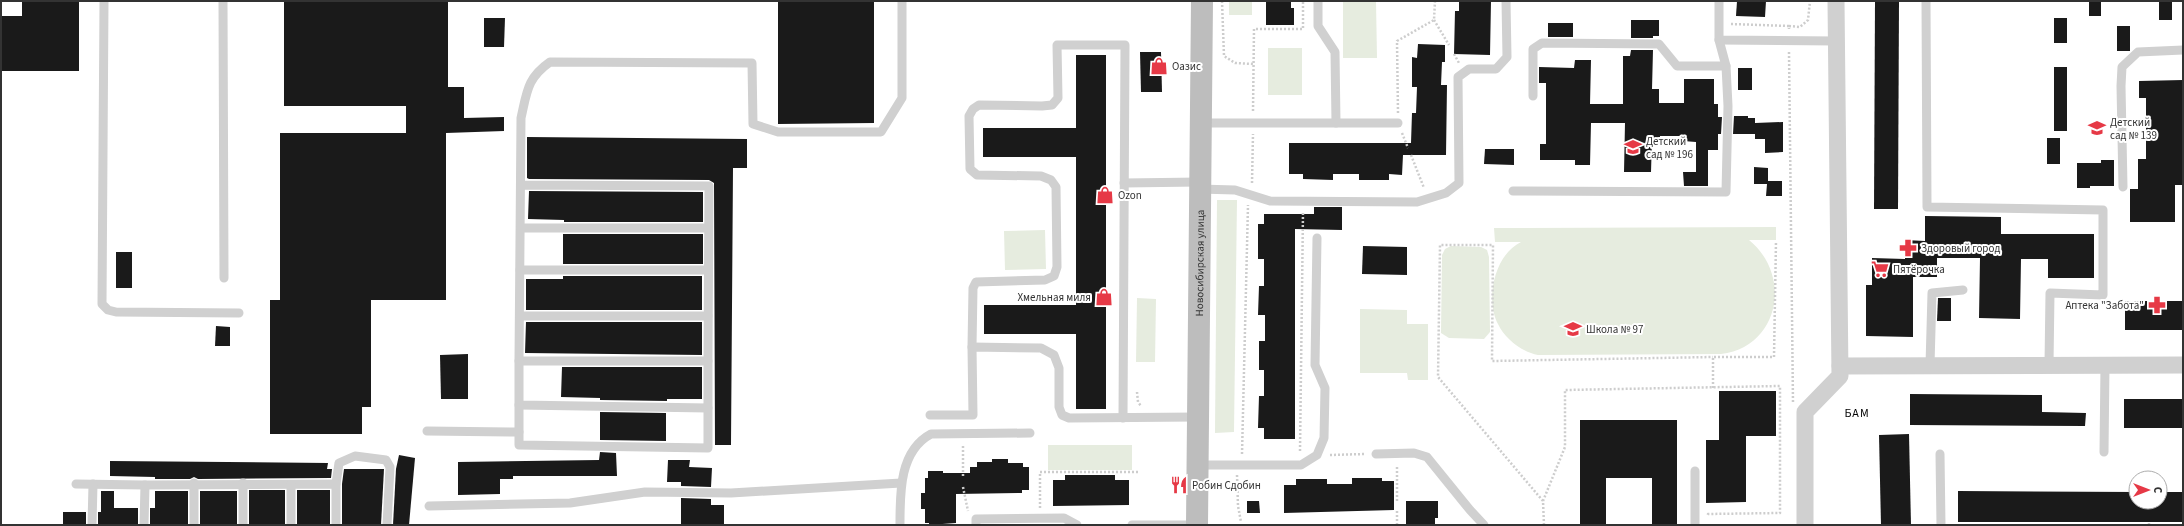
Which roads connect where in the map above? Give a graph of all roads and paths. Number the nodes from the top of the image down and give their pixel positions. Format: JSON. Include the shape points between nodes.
{"nodes":[{"id":1,"x":104,"y":1,"type":"edge"},
{"id":2,"x":223,"y":1,"type":"edge"},
{"id":3,"x":902,"y":1,"type":"edge"},
{"id":4,"x":1202,"y":1,"type":"edge"},
{"id":5,"x":1222,"y":1,"type":"edge"},
{"id":6,"x":1303,"y":1,"type":"edge"},
{"id":7,"x":1318,"y":1,"type":"edge"},
{"id":8,"x":1435,"y":1,"type":"edge"},
{"id":9,"x":1506,"y":1,"type":"edge"},
{"id":10,"x":1719,"y":1,"type":"edge"},
{"id":11,"x":1810,"y":1,"type":"edge"},
{"id":12,"x":1836,"y":1,"type":"edge"},
{"id":13,"x":1926,"y":1,"type":"edge"},
{"id":14,"x":1434,"y":20,"type":"junction"},
{"id":15,"x":1726,"y":20,"type":"dead end"},
{"id":16,"x":1789,"y":26,"type":"junction"},
{"id":17,"x":1718,"y":40,"type":"junction"},
{"id":18,"x":1789,"y":40,"type":"junction"},
{"id":19,"x":1836,"y":41,"type":"junction"},
{"id":20,"x":1449,"y":45,"type":"dead end"},
{"id":21,"x":2183,"y":50,"type":"edge"},
{"id":22,"x":1254,"y":64,"type":"junction"},
{"id":23,"x":1726,"y":66,"type":"junction"},
{"id":24,"x":1533,"y":96,"type":"dead end"},
{"id":25,"x":1253,"y":123,"type":"junction"},
{"id":26,"x":1336,"y":123,"type":"junction"},
{"id":27,"x":1200,"y":124,"type":"junction"},
{"id":28,"x":1398,"y":124,"type":"joint"},
{"id":29,"x":1411,"y":155,"type":"dead end"},
{"id":30,"x":1124,"y":183,"type":"junction"},
{"id":31,"x":521,"y":185,"type":"junction"},
{"id":32,"x":1199,"y":186,"type":"junction"},
{"id":33,"x":2123,"y":187,"type":"dead end"},
{"id":34,"x":1513,"y":191,"type":"dead end"},
{"id":35,"x":1252,"y":196,"type":"junction"},
{"id":36,"x":1428,"y":198,"type":"junction"},
{"id":37,"x":1247,"y":207,"type":"junction"},
{"id":38,"x":1255,"y":207,"type":"dead end"},
{"id":39,"x":1303,"y":207,"type":"dead end"},
{"id":40,"x":521,"y":228,"type":"junction"},
{"id":41,"x":708,"y":228,"type":"junction"},
{"id":42,"x":1317,"y":238,"type":"dead end"},
{"id":43,"x":1776,"y":241,"type":"dead end"},
{"id":44,"x":520,"y":270,"type":"junction"},
{"id":45,"x":708,"y":270,"type":"junction"},
{"id":46,"x":224,"y":278,"type":"dead end"},
{"id":47,"x":1963,"y":290,"type":"dead end"},
{"id":48,"x":239,"y":312,"type":"dead end"},
{"id":49,"x":520,"y":316,"type":"junction"},
{"id":50,"x":708,"y":316,"type":"junction"},
{"id":51,"x":972,"y":347,"type":"junction"},
{"id":52,"x":1713,"y":357,"type":"junction"},
{"id":53,"x":519,"y":361,"type":"junction"},
{"id":54,"x":708,"y":362,"type":"junction"},
{"id":55,"x":2049,"y":364,"type":"junction"},
{"id":56,"x":1930,"y":365,"type":"junction"},
{"id":57,"x":2105,"y":365,"type":"junction"},
{"id":58,"x":2183,"y":365,"type":"edge"},
{"id":59,"x":1840,"y":366,"type":"junction"},
{"id":60,"x":1137,"y":387,"type":"dead end"},
{"id":61,"x":1713,"y":388,"type":"junction"},
{"id":62,"x":519,"y":405,"type":"junction"},
{"id":63,"x":1793,"y":406,"type":"dead end"},
{"id":64,"x":708,"y":408,"type":"junction"},
{"id":65,"x":1143,"y":408,"type":"dead end"},
{"id":66,"x":930,"y":415,"type":"dead end"},
{"id":67,"x":1197,"y":417,"type":"junction"},
{"id":68,"x":1123,"y":418,"type":"junction"},
{"id":69,"x":427,"y":431,"type":"dead end"},
{"id":70,"x":519,"y":432,"type":"junction"},
{"id":71,"x":962,"y":433,"type":"junction"},
{"id":72,"x":1030,"y":433,"type":"dead end"},
{"id":73,"x":2104,"y":452,"type":"dead end"},
{"id":74,"x":1246,"y":454,"type":"dead end"},
{"id":75,"x":1376,"y":454,"type":"joint"},
{"id":76,"x":1398,"y":454,"type":"junction"},
{"id":77,"x":1940,"y":454,"type":"dead end"},
{"id":78,"x":1317,"y":455,"type":"junction"},
{"id":79,"x":1300,"y":458,"type":"dead end"},
{"id":80,"x":1198,"y":465,"type":"junction"},
{"id":81,"x":1695,"y":471,"type":"dead end"},
{"id":82,"x":1138,"y":472,"type":"dead end"},
{"id":83,"x":963,"y":477,"type":"dead end"},
{"id":84,"x":194,"y":483,"type":"junction"},
{"id":85,"x":243,"y":483,"type":"junction"},
{"id":86,"x":901,"y":483,"type":"junction"},
{"id":87,"x":76,"y":484,"type":"dead end"},
{"id":88,"x":93,"y":484,"type":"junction"},
{"id":89,"x":336,"y":484,"type":"junction"},
{"id":90,"x":145,"y":485,"type":"junction"},
{"id":91,"x":291,"y":485,"type":"junction"},
{"id":92,"x":963,"y":487,"type":"dead end"},
{"id":93,"x":1397,"y":501,"type":"dead end"},
{"id":94,"x":1543,"y":501,"type":"junction"},
{"id":95,"x":429,"y":506,"type":"dead end"},
{"id":96,"x":1238,"y":506,"type":"dead end"},
{"id":97,"x":1397,"y":510,"type":"dead end"},
{"id":98,"x":968,"y":513,"type":"dead end"},
{"id":99,"x":1040,"y":513,"type":"dead end"},
{"id":100,"x":1708,"y":520,"type":"dead end"},
{"id":101,"x":1241,"y":522,"type":"dead end"},
{"id":102,"x":92,"y":525,"type":"edge"},
{"id":103,"x":144,"y":525,"type":"edge"},
{"id":104,"x":194,"y":525,"type":"edge"},
{"id":105,"x":243,"y":525,"type":"edge"},
{"id":106,"x":290,"y":525,"type":"edge"},
{"id":107,"x":336,"y":525,"type":"edge"},
{"id":108,"x":387,"y":525,"type":"edge"},
{"id":109,"x":900,"y":525,"type":"edge"},
{"id":110,"x":976,"y":525,"type":"edge"},
{"id":111,"x":1077,"y":525,"type":"edge"},
{"id":112,"x":1132,"y":525,"type":"edge"},
{"id":113,"x":1160,"y":525,"type":"edge"},
{"id":114,"x":1197,"y":525,"type":"edge"},
{"id":115,"x":1397,"y":525,"type":"edge"},
{"id":116,"x":1484,"y":525,"type":"edge"},
{"id":117,"x":1544,"y":525,"type":"edge"},
{"id":118,"x":1695,"y":525,"type":"edge"},
{"id":119,"x":1805,"y":525,"type":"edge"},
{"id":120,"x":1941,"y":525,"type":"edge"}],
"edges":[{"from":1,"to":48,"type":"lane","via":[[102,304],[108,310],[116,312]]},
{"from":2,"to":46,"type":"lane"},
{"from":3,"to":31,"type":"lane","via":[[902,98],[881,132],[778,132],[753,124],[752,63],[550,62],[538,70],[527,90],[521,118]]},
{"from":4,"to":27,"type":"street","name":"Новосибирская улица"},
{"from":5,"to":22,"type":"path","via":[[1224,56],[1235,63]]},
{"from":6,"to":22,"type":"path","via":[[1303,29],[1254,29]]},
{"from":7,"to":26,"type":"lane","via":[[1318,26],[1335,52]]},
{"from":8,"to":14,"type":"path"},
{"from":9,"to":36,"type":"lane","via":[[1507,57],[1496,69],[1469,69],[1458,77],[1459,183],[1446,193]]},
{"from":10,"to":17,"type":"lane"},
{"from":11,"to":16,"type":"path","via":[[1808,20],[1800,27]]},
{"from":12,"to":19,"type":"street"},
{"from":13,"to":55,"type":"lane","via":[[1927,207],[2103,210],[2103,295],[2050,293]]},
{"from":14,"to":20,"type":"path"},
{"from":14,"to":28,"type":"path","via":[[1397,41]]},
{"from":15,"to":16,"type":"path","via":[[1732,25]]},
{"from":16,"to":18,"type":"path"},
{"from":17,"to":18,"type":"lane"},
{"from":17,"to":23,"type":"lane"},
{"from":18,"to":19,"type":"lane"},
{"from":18,"to":63,"type":"path"},
{"from":19,"to":59,"type":"street"},
{"from":21,"to":33,"type":"lane","via":[[2138,52],[2122,67]]},
{"from":22,"to":25,"type":"path"},
{"from":23,"to":24,"type":"lane","via":[[1677,66],[1659,44],[1542,43],[1533,49]]},
{"from":23,"to":34,"type":"lane","via":[[1726,192]]},
{"from":25,"to":26,"type":"lane"},
{"from":25,"to":27,"type":"lane"},
{"from":25,"to":35,"type":"path"},
{"from":26,"to":28,"type":"lane"},
{"from":27,"to":32,"type":"street","name":"Новосибирская улица"},
{"from":29,"to":36,"type":"path"},
{"from":30,"to":32,"type":"lane"},
{"from":30,"to":51,"type":"lane","via":[[1125,45],[1057,45],[1058,98],[1052,105],[979,105],[973,109],[969,116],[970,169],[977,175],[1041,176],[1051,180],[1056,187],[1057,267],[1054,276],[1046,280],[976,282],[973,288]]},
{"from":30,"to":68,"type":"lane"},
{"from":31,"to":40,"type":"lane"},
{"from":31,"to":41,"type":"lane","via":[[709,186]]},
{"from":32,"to":35,"type":"lane","via":[[1235,190]]},
{"from":32,"to":67,"type":"street","name":"Новосибирская улица"},
{"from":35,"to":36,"type":"lane","via":[[1270,202],[1417,202]]},
{"from":35,"to":37,"type":"path"},
{"from":37,"to":38,"type":"path"},
{"from":37,"to":74,"type":"path","via":[[1244,451]]},
{"from":39,"to":79,"type":"path"},
{"from":40,"to":41,"type":"lane"},
{"from":40,"to":44,"type":"lane"},
{"from":41,"to":45,"type":"lane"},
{"from":42,"to":78,"type":"lane","via":[[1315,365],[1325,388],[1324,438]]},
{"from":43,"to":52,"type":"path","via":[[1774,356]]},
{"from":44,"to":45,"type":"lane"},
{"from":44,"to":49,"type":"lane"},
{"from":45,"to":50,"type":"lane"},
{"from":47,"to":56,"type":"lane","via":[[1932,293]]},
{"from":49,"to":50,"type":"lane"},
{"from":49,"to":53,"type":"lane"},
{"from":50,"to":54,"type":"lane"},
{"from":51,"to":66,"type":"lane","via":[[973,415]]},
{"from":51,"to":68,"type":"lane","via":[[1041,348],[1054,355],[1059,368],[1059,407],[1062,414],[1069,418]]},
{"from":52,"to":61,"type":"path"},
{"from":52,"to":94,"type":"path","via":[[1492,361],[1493,246],[1440,246],[1438,377]]},
{"from":53,"to":54,"type":"lane"},
{"from":53,"to":62,"type":"lane"},
{"from":54,"to":64,"type":"lane"},
{"from":55,"to":56,"type":"street"},
{"from":55,"to":57,"type":"street"},
{"from":56,"to":59,"type":"street"},
{"from":57,"to":58,"type":"street"},
{"from":57,"to":73,"type":"lane"},
{"from":59,"to":119,"type":"street","via":[[1840,376],[1805,412]]},
{"from":60,"to":65,"type":"path","via":[[1138,402]]},
{"from":61,"to":94,"type":"path","via":[[1565,390],[1565,447]]},
{"from":61,"to":100,"type":"path","via":[[1780,386],[1780,513],[1708,514]]},
{"from":62,"to":64,"type":"lane"},
{"from":62,"to":70,"type":"lane"},
{"from":64,"to":70,"type":"lane","via":[[708,448],[519,445]]},
{"from":67,"to":68,"type":"lane"},
{"from":67,"to":80,"type":"street","name":"Новосибирская улица"},
{"from":69,"to":70,"type":"lane"},
{"from":71,"to":72,"type":"lane"},
{"from":71,"to":83,"type":"path"},
{"from":71,"to":86,"type":"lane","via":[[931,434],[922,438],[908,462]]},
{"from":75,"to":76,"type":"lane"},
{"from":75,"to":78,"type":"path"},
{"from":76,"to":93,"type":"path"},
{"from":76,"to":116,"type":"lane","via":[[1414,453],[1427,457]]},
{"from":77,"to":120,"type":"lane"},
{"from":78,"to":80,"type":"lane","via":[[1301,465]]},
{"from":80,"to":114,"type":"street","name":"Новосибирская улица"},
{"from":81,"to":118,"type":"lane"},
{"from":82,"to":99,"type":"path","via":[[1040,472]]},
{"from":84,"to":85,"type":"lane"},
{"from":84,"to":90,"type":"lane"},
{"from":84,"to":104,"type":"lane"},
{"from":85,"to":91,"type":"lane"},
{"from":85,"to":105,"type":"lane"},
{"from":86,"to":95,"type":"lane","via":[[731,493],[645,492],[570,504]]},
{"from":86,"to":109,"type":"lane"},
{"from":87,"to":88,"type":"lane"},
{"from":88,"to":90,"type":"lane"},
{"from":88,"to":102,"type":"lane"},
{"from":89,"to":91,"type":"lane"},
{"from":89,"to":107,"type":"lane"},
{"from":89,"to":108,"type":"lane","via":[[338,463],[355,456],[386,460],[390,467]]},
{"from":90,"to":103,"type":"lane"},
{"from":91,"to":106,"type":"lane"},
{"from":92,"to":98,"type":"path"},
{"from":94,"to":117,"type":"path"},
{"from":96,"to":101,"type":"path"},
{"from":97,"to":115,"type":"path"},
{"from":110,"to":111,"type":"lane","via":[[976,519],[1064,518]]},
{"from":112,"to":113,"type":"lane"},
{"from":113,"to":114,"type":"lane"}]}
